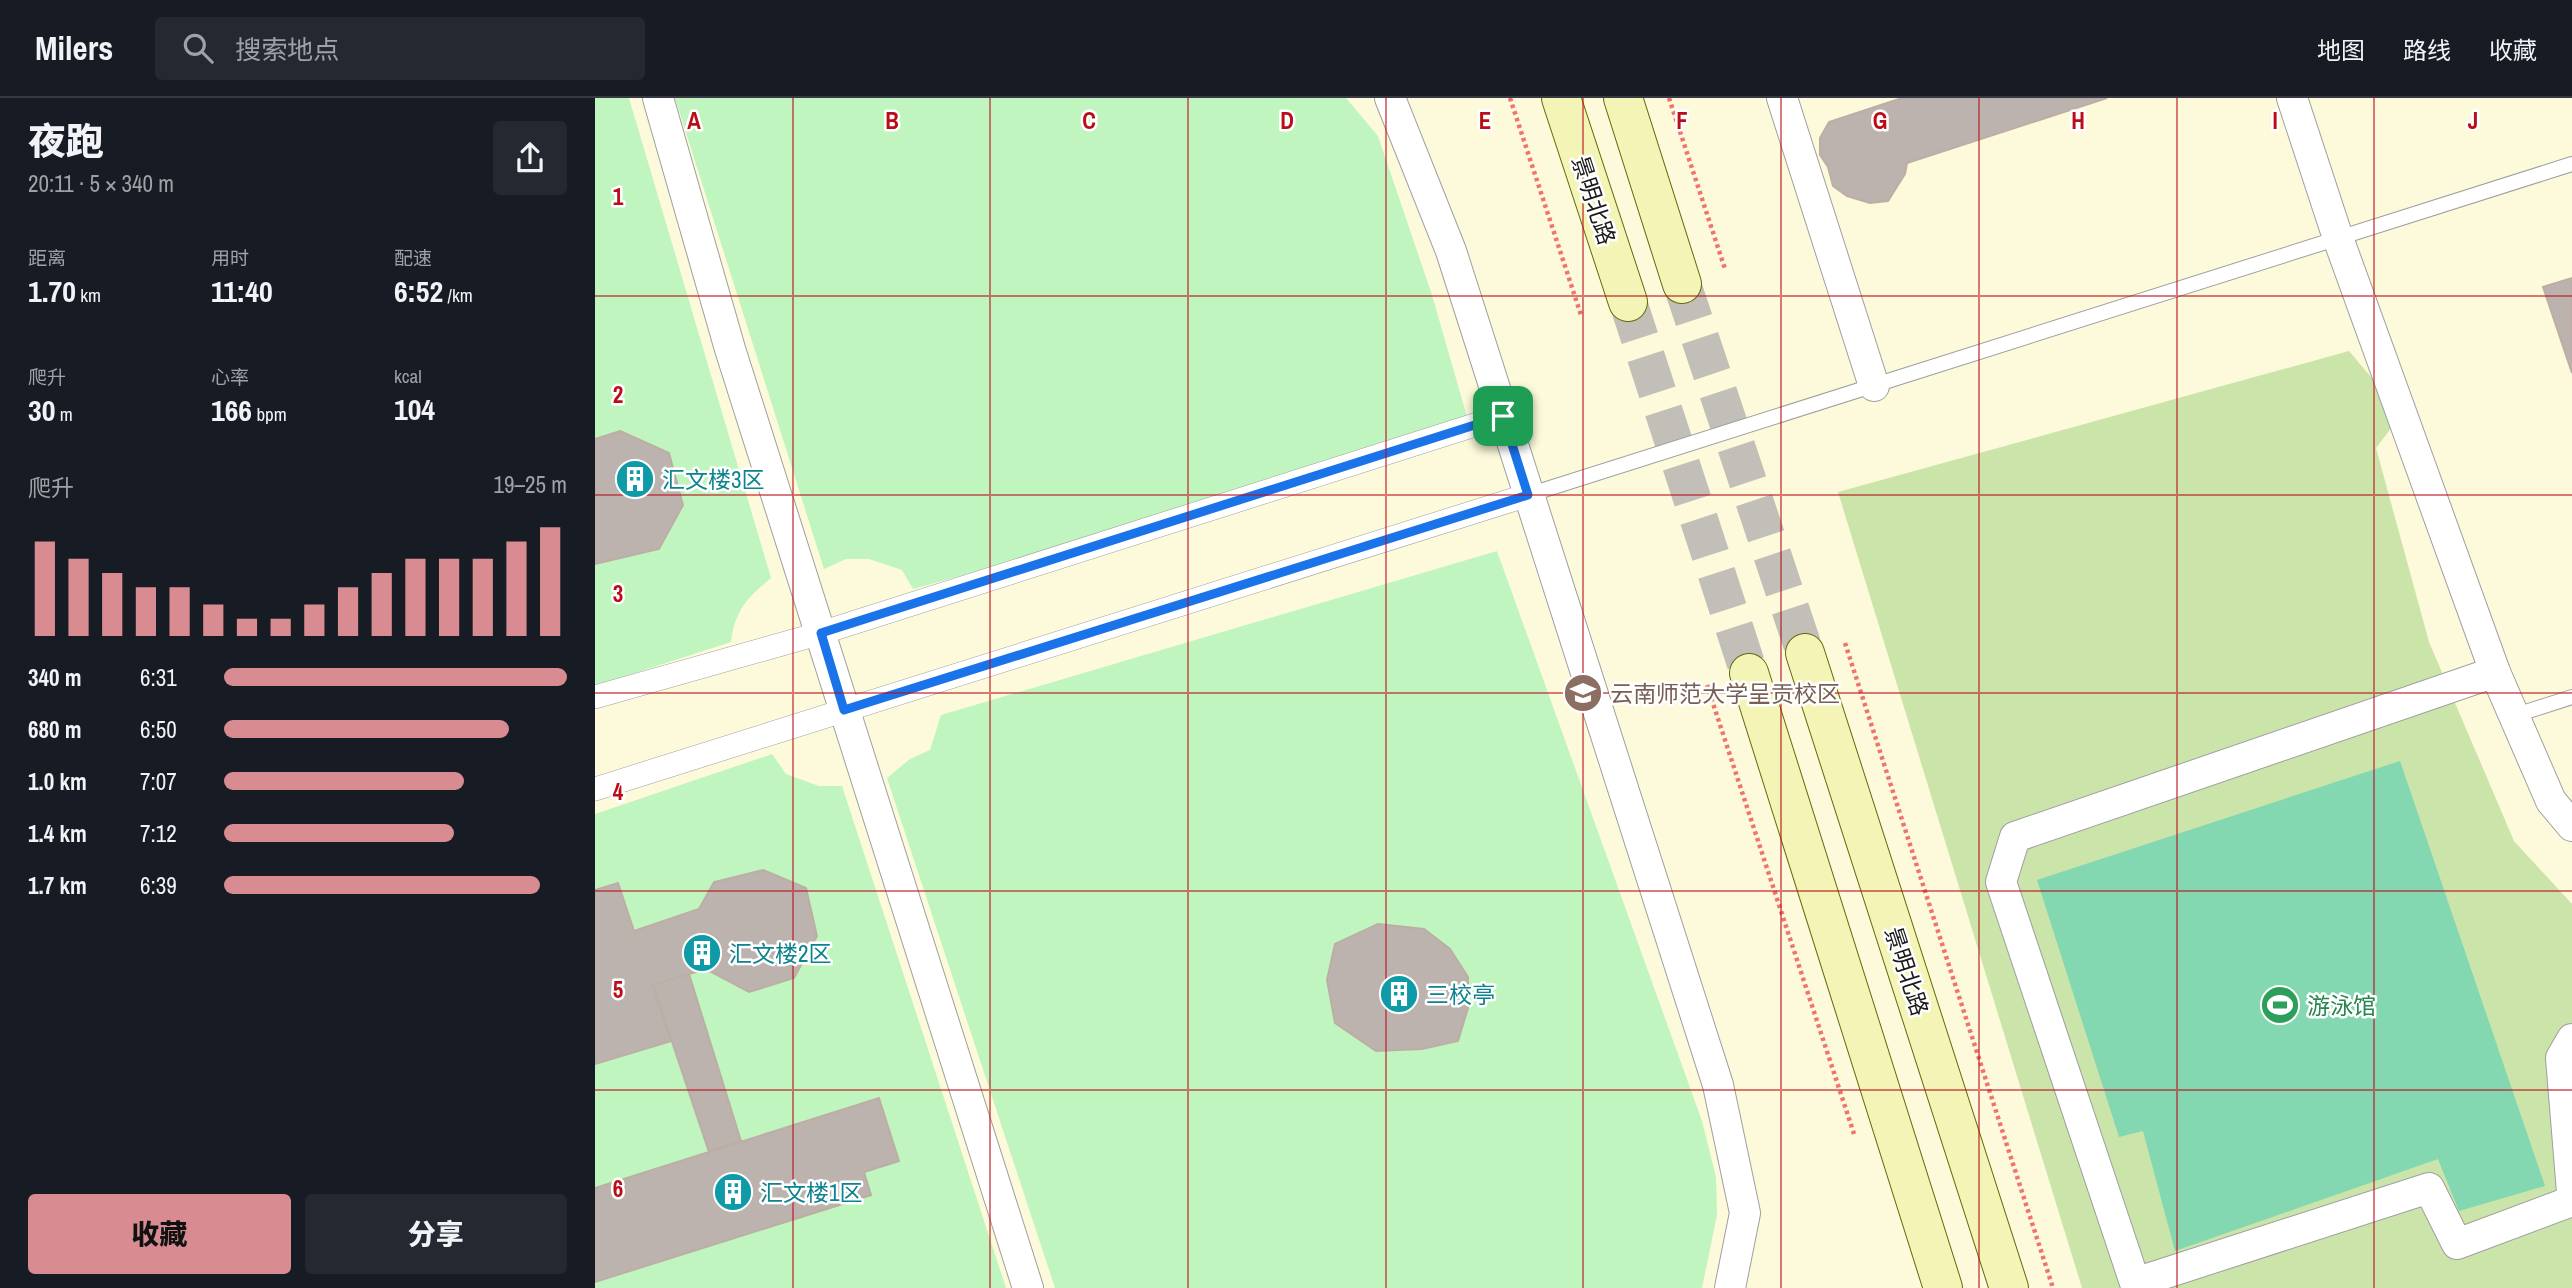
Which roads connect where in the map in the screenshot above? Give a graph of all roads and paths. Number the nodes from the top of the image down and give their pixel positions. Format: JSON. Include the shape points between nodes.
{"nodes":[{"id":1,"x":657,"y":98,"type":"edge"},
{"id":2,"x":1391,"y":98,"type":"edge"},
{"id":3,"x":1510,"y":98,"type":"edge"},
{"id":4,"x":1561,"y":98,"type":"edge"},
{"id":5,"x":1623,"y":98,"type":"edge"},
{"id":6,"x":1669,"y":98,"type":"edge"},
{"id":7,"x":1782,"y":98,"type":"edge"},
{"id":8,"x":2293,"y":98,"type":"edge"},
{"id":9,"x":2572,"y":164,"type":"edge"},
{"id":10,"x":2338,"y":238,"type":"junction"},
{"id":11,"x":1725,"y":269,"type":"dead end"},
{"id":12,"x":1682,"y":284,"type":"tunnel mouth"},
{"id":13,"x":1627,"y":302,"type":"tunnel mouth"},
{"id":14,"x":1581,"y":315,"type":"dead end"},
{"id":15,"x":1874,"y":386,"type":"junction"},
{"id":16,"x":1503,"y":416,"type":"junction"},
{"id":17,"x":1528,"y":495,"type":"junction"},
{"id":18,"x":821,"y":633,"type":"junction"},
{"id":19,"x":1845,"y":643,"type":"dead end"},
{"id":20,"x":1805,"y":653,"type":"tunnel mouth"},
{"id":21,"x":2495,"y":672,"type":"junction"},
{"id":22,"x":1749,"y":673,"type":"tunnel mouth"},
{"id":23,"x":1707,"y":685,"type":"dead end"},
{"id":24,"x":595,"y":697,"type":"edge"},
{"id":25,"x":2572,"y":697,"type":"edge"},
{"id":26,"x":844,"y":710,"type":"junction"},
{"id":27,"x":2513,"y":716,"type":"junction"},
{"id":28,"x":595,"y":789,"type":"edge"},
{"id":29,"x":2572,"y":826,"type":"edge"},
{"id":30,"x":2572,"y":1039,"type":"edge"},
{"id":31,"x":1858,"y":1144,"type":"dead end"},
{"id":32,"x":2572,"y":1192,"type":"edge"},
{"id":33,"x":2572,"y":1200,"type":"edge"},
{"id":34,"x":1028,"y":1288,"type":"edge"},
{"id":35,"x":1730,"y":1288,"type":"edge"},
{"id":36,"x":1943,"y":1288,"type":"edge"},
{"id":37,"x":2009,"y":1288,"type":"edge"},
{"id":38,"x":2053,"y":1288,"type":"edge"}],
"edges":[{"from":1,"to":18,"type":"street","via":[[730,349]]},
{"from":2,"to":16,"type":"street","via":[[1451,251]]},
{"from":3,"to":14,"type":"path"},
{"from":4,"to":13,"type":"main road","name":"景明北路"},
{"from":5,"to":12,"type":"main road"},
{"from":6,"to":11,"type":"path"},
{"from":7,"to":15,"type":"street"},
{"from":8,"to":10,"type":"street"},
{"from":9,"to":10,"type":"lane"},
{"from":10,"to":15,"type":"lane"},
{"from":10,"to":21,"type":"street"},
{"from":15,"to":17,"type":"lane"},
{"from":16,"to":17,"type":"street"},
{"from":16,"to":18,"type":"street"},
{"from":17,"to":26,"type":"street"},
{"from":17,"to":35,"type":"street","via":[[1718,1085],[1745,1213]]},
{"from":18,"to":24,"type":"street"},
{"from":18,"to":26,"type":"street"},
{"from":19,"to":38,"type":"path"},
{"from":20,"to":37,"type":"main road","name":"景明北路"},
{"from":21,"to":27,"type":"street"},
{"from":21,"to":33,"type":"street","via":[[2015,837],[2001,882],[2135,1283],[2429,1188],[2456,1244]]},
{"from":22,"to":36,"type":"main road"},
{"from":23,"to":31,"type":"path"},
{"from":25,"to":27,"type":"lane"},
{"from":26,"to":28,"type":"street"},
{"from":26,"to":34,"type":"street"},
{"from":27,"to":29,"type":"street","via":[[2551,801]]},
{"from":30,"to":32,"type":"street","via":[[2561,1058]]}]}
